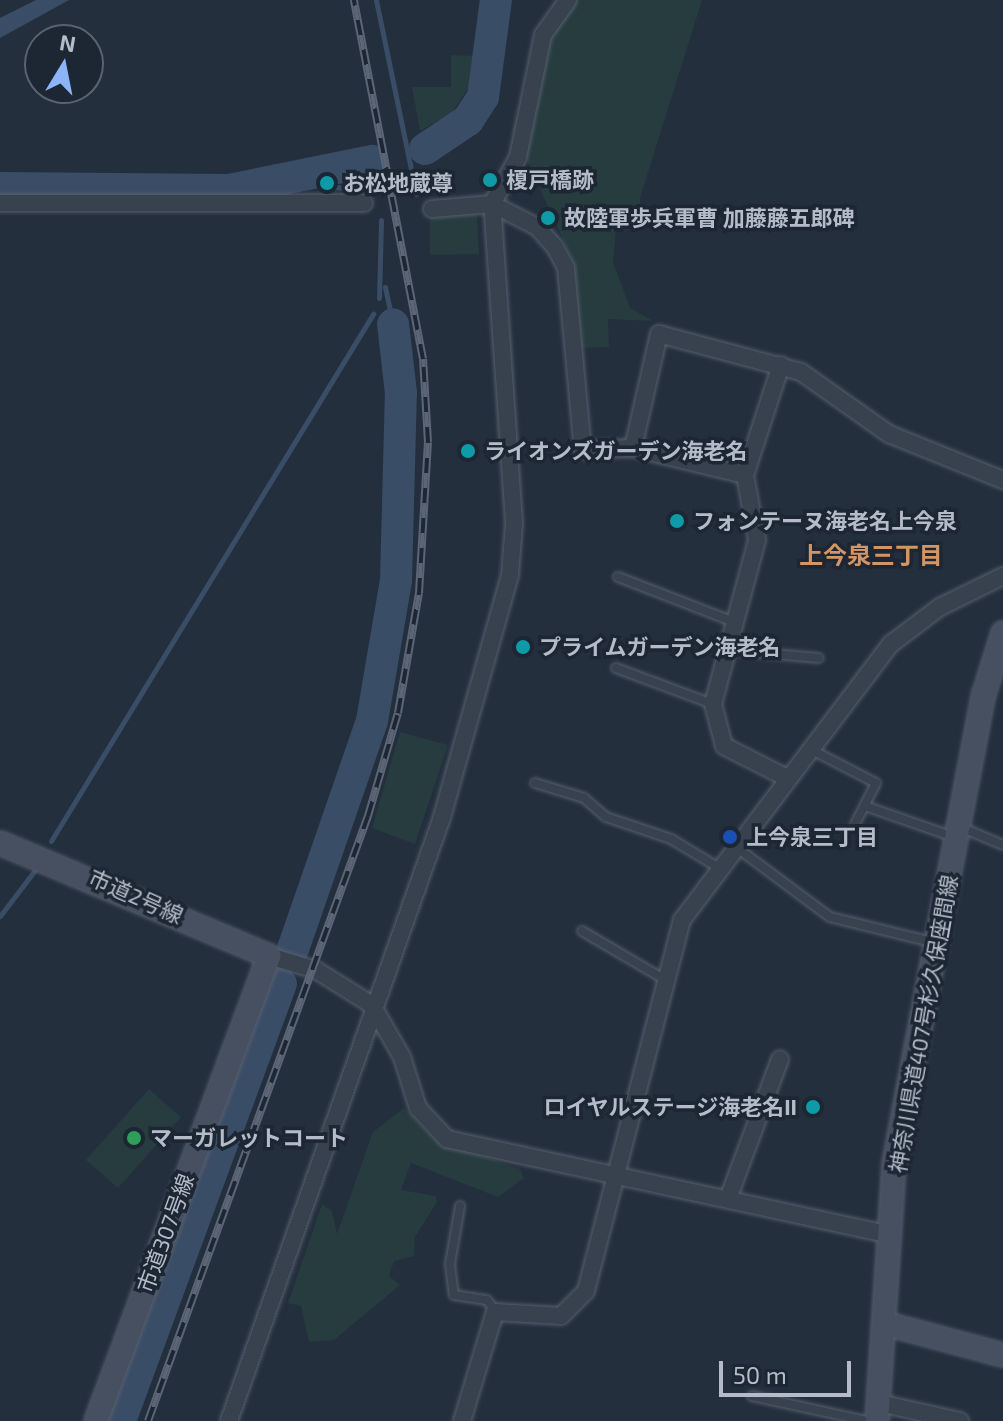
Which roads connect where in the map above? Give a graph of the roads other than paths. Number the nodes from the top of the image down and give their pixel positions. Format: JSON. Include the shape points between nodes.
{"nodes":[{"id":1,"x":568,"y":0,"type":"edge"},
{"id":2,"x":0,"y":203,"type":"edge"},
{"id":3,"x":364,"y":203,"type":"dead end"},
{"id":4,"x":492,"y":204,"type":"junction"},
{"id":5,"x":432,"y":209,"type":"dead end"},
{"id":6,"x":781,"y":365,"type":"junction"},
{"id":7,"x":633,"y":448,"type":"junction"},
{"id":8,"x":745,"y":475,"type":"junction"},
{"id":9,"x":1003,"y":480,"type":"edge"},
{"id":10,"x":1003,"y":576,"type":"edge"},
{"id":11,"x":618,"y":577,"type":"dead end"},
{"id":12,"x":734,"y":622,"type":"junction"},
{"id":13,"x":1003,"y":633,"type":"edge"},
{"id":14,"x":728,"y":650,"type":"junction"},
{"id":15,"x":998,"y":657,"type":"edge"},
{"id":16,"x":819,"y":658,"type":"dead end"},
{"id":17,"x":616,"y":668,"type":"dead end"},
{"id":18,"x":713,"y":704,"type":"junction"},
{"id":19,"x":809,"y":749,"type":"junction"},
{"id":20,"x":787,"y":778,"type":"junction"},
{"id":21,"x":535,"y":783,"type":"dead end"},
{"id":22,"x":865,"y":806,"type":"junction"},
{"id":23,"x":855,"y":824,"type":"dead end"},
{"id":24,"x":958,"y":832,"type":"junction"},
{"id":25,"x":0,"y":843,"type":"edge"},
{"id":26,"x":1003,"y":845,"type":"edge"},
{"id":27,"x":735,"y":847,"type":"junction"},
{"id":28,"x":719,"y":868,"type":"junction"},
{"id":29,"x":582,"y":931,"type":"dead end"},
{"id":30,"x":937,"y":943,"type":"junction"},
{"id":31,"x":269,"y":956,"type":"junction"},
{"id":32,"x":662,"y":978,"type":"junction"},
{"id":33,"x":372,"y":1005,"type":"junction"},
{"id":34,"x":780,"y":1059,"type":"dead end"},
{"id":35,"x":616,"y":1177,"type":"junction"},
{"id":36,"x":728,"y":1199,"type":"junction"},
{"id":37,"x":460,"y":1206,"type":"dead end"},
{"id":38,"x":891,"y":1235,"type":"junction"},
{"id":39,"x":495,"y":1312,"type":"junction"},
{"id":40,"x":887,"y":1324,"type":"junction"},
{"id":41,"x":1003,"y":1355,"type":"edge"},
{"id":42,"x":752,"y":1396,"type":"dead end"},
{"id":43,"x":874,"y":1415,"type":"edge"},
{"id":44,"x":96,"y":1421,"type":"edge"},
{"id":45,"x":229,"y":1421,"type":"edge"},
{"id":46,"x":462,"y":1421,"type":"edge"},
{"id":47,"x":960,"y":1421,"type":"edge"}],
"edges":[{"from":1,"to":4,"type":"street","via":[[543,35],[518,157]]},
{"from":2,"to":3,"type":"street"},
{"from":4,"to":5,"type":"street"},
{"from":4,"to":7,"type":"street","via":[[537,227],[566,268],[583,450]]},
{"from":4,"to":33,"type":"street","via":[[510,460],[510,575],[442,817]]},
{"from":6,"to":7,"type":"street","via":[[659,334]]},
{"from":6,"to":8,"type":"street"},
{"from":6,"to":9,"type":"street","via":[[889,434]]},
{"from":7,"to":8,"type":"street"},
{"from":8,"to":12,"type":"street","via":[[757,540]]},
{"from":10,"to":19,"type":"street","via":[[915,622]]},
{"from":11,"to":12,"type":"lane"},
{"from":12,"to":14,"type":"street"},
{"from":13,"to":15,"type":"street","name":"神奈川県道407号杉久保座間線"},
{"from":14,"to":16,"type":"lane"},
{"from":14,"to":18,"type":"street"},
{"from":15,"to":24,"type":"street","name":"神奈川県道407号杉久保座間線"},
{"from":17,"to":18,"type":"lane"},
{"from":18,"to":20,"type":"street","via":[[724,746]]},
{"from":19,"to":20,"type":"street"},
{"from":19,"to":22,"type":"lane","via":[[876,783]]},
{"from":20,"to":27,"type":"street"},
{"from":21,"to":28,"type":"lane","via":[[584,798],[606,817],[671,839]]},
{"from":22,"to":23,"type":"lane"},
{"from":22,"to":24,"type":"lane"},
{"from":24,"to":26,"type":"lane"},
{"from":24,"to":30,"type":"street","name":"神奈川県道407号杉久保座間線"},
{"from":25,"to":31,"type":"street","name":"市道2号線"},
{"from":27,"to":28,"type":"street"},
{"from":27,"to":30,"type":"lane","via":[[830,917]]},
{"from":28,"to":32,"type":"street","via":[[682,920]]},
{"from":29,"to":32,"type":"lane"},
{"from":30,"to":38,"type":"street","name":"神奈川県道407号杉久保座間線","via":[[894,1164]]},
{"from":31,"to":33,"type":"street","via":[[316,970]]},
{"from":31,"to":44,"type":"street","name":"市道307号線"},
{"from":32,"to":35,"type":"street"},
{"from":33,"to":35,"type":"street","via":[[402,1057],[418,1108],[447,1139]]},
{"from":33,"to":45,"type":"street"},
{"from":34,"to":36,"type":"street"},
{"from":35,"to":36,"type":"street"},
{"from":35,"to":39,"type":"street","via":[[579,1303],[561,1316]]},
{"from":36,"to":38,"type":"street"},
{"from":37,"to":39,"type":"lane","via":[[450,1264],[454,1295],[487,1300]]},
{"from":38,"to":40,"type":"street","name":"神奈川県道407号杉久保座間線"},
{"from":39,"to":46,"type":"street"},
{"from":40,"to":41,"type":"street"},
{"from":40,"to":43,"type":"street","name":"神奈川県道407号杉久保座間線"},
{"from":42,"to":43,"type":"lane"},
{"from":43,"to":47,"type":"street"}]}
